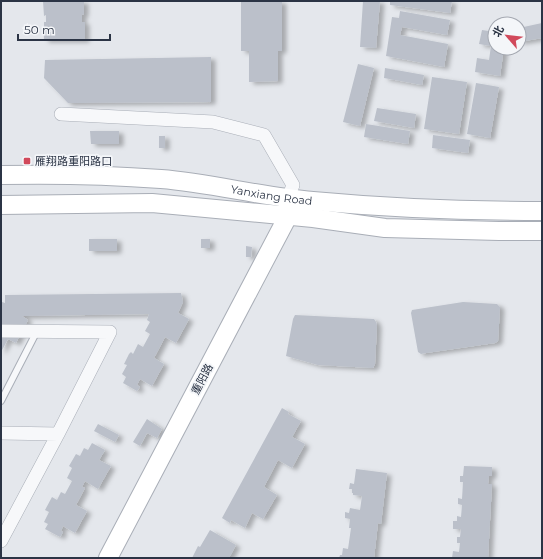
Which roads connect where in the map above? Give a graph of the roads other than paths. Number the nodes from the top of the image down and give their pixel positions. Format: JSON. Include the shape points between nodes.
{"nodes":[{"id":1,"x":60,"y":114,"type":"dead end"},
{"id":2,"x":1,"y":175,"type":"edge"},
{"id":3,"x":1,"y":205,"type":"edge"},
{"id":4,"x":288,"y":207,"type":"junction"},
{"id":5,"x":542,"y":210,"type":"edge"},
{"id":6,"x":542,"y":230,"type":"edge"},
{"id":7,"x":1,"y":331,"type":"edge"},
{"id":8,"x":37,"y":331,"type":"junction"},
{"id":9,"x":1,"y":401,"type":"edge"},
{"id":10,"x":1,"y":433,"type":"edge"},
{"id":11,"x":58,"y":434,"type":"junction"},
{"id":12,"x":1,"y":540,"type":"edge"},
{"id":13,"x":108,"y":558,"type":"edge"}],
"edges":[{"from":1,"to":4,"type":"street","via":[[214,122],[264,135],[293,185]]},
{"from":2,"to":4,"type":"main road","name":"Yanxiang Road","via":[[94,175],[162,179]]},
{"from":3,"to":4,"type":"main road","name":"Yanxiang Road","via":[[152,204]]},
{"from":4,"to":5,"type":"main road","name":"Yanxiang Road"},
{"from":4,"to":6,"type":"main road","name":"Yanxiang Road","via":[[385,228]]},
{"from":4,"to":13,"type":"main road","name":"重阳路"},
{"from":7,"to":8,"type":"street"},
{"from":8,"to":9,"type":"lane"},
{"from":8,"to":11,"type":"street","via":[[110,332]]},
{"from":10,"to":11,"type":"street"},
{"from":11,"to":12,"type":"street"}]}
